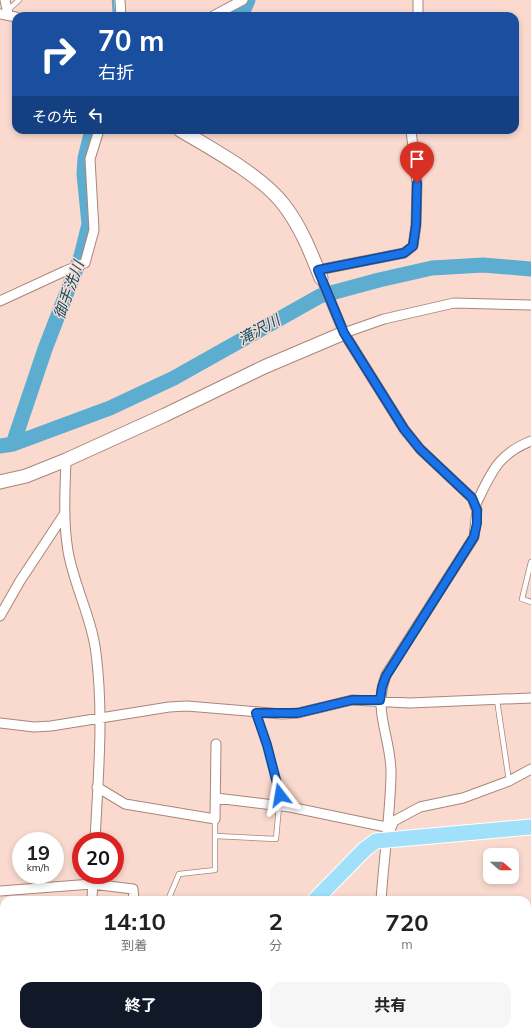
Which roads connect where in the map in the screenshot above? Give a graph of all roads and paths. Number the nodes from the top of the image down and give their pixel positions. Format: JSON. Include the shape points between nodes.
{"nodes":[{"id":1,"x":5,"y":0,"type":"edge"},
{"id":2,"x":19,"y":0,"type":"edge"},
{"id":3,"x":120,"y":0,"type":"edge"},
{"id":4,"x":418,"y":0,"type":"edge"},
{"id":5,"x":240,"y":1,"type":"edge"},
{"id":6,"x":120,"y":12,"type":"edge"},
{"id":7,"x":221,"y":12,"type":"edge"},
{"id":8,"x":418,"y":12,"type":"edge"},
{"id":9,"x":8,"y":14,"type":"edge"},
{"id":10,"x":98,"y":134,"type":"edge"},
{"id":11,"x":186,"y":134,"type":"edge"},
{"id":12,"x":411,"y":134,"type":"edge"},
{"id":13,"x":320,"y":274,"type":"junction"},
{"id":14,"x":0,"y":301,"type":"edge"},
{"id":15,"x":531,"y":305,"type":"edge"},
{"id":16,"x":341,"y":327,"type":"junction"},
{"id":17,"x":531,"y":442,"type":"edge"},
{"id":18,"x":66,"y":460,"type":"junction"},
{"id":19,"x":0,"y":482,"type":"edge"},
{"id":20,"x":475,"y":506,"type":"junction"},
{"id":21,"x":65,"y":513,"type":"junction"},
{"id":22,"x":531,"y":562,"type":"edge"},
{"id":23,"x":531,"y":602,"type":"edge"},
{"id":24,"x":0,"y":616,"type":"edge"},
{"id":25,"x":531,"y":698,"type":"edge"},
{"id":26,"x":380,"y":700,"type":"junction"},
{"id":27,"x":497,"y":700,"type":"junction"},
{"id":28,"x":256,"y":713,"type":"junction"},
{"id":29,"x":101,"y":718,"type":"junction"},
{"id":30,"x":0,"y":723,"type":"edge"},
{"id":31,"x":216,"y":744,"type":"dead end"},
{"id":32,"x":531,"y":769,"type":"edge"},
{"id":33,"x":509,"y":780,"type":"junction"},
{"id":34,"x":97,"y":787,"type":"junction"},
{"id":35,"x":216,"y":798,"type":"junction"},
{"id":36,"x":280,"y":806,"type":"junction"},
{"id":37,"x":215,"y":819,"type":"junction"},
{"id":38,"x":531,"y":827,"type":"edge"},
{"id":39,"x":95,"y":832,"type":"edge"},
{"id":40,"x":386,"y":833,"type":"junction"},
{"id":41,"x":216,"y":836,"type":"junction"},
{"id":42,"x":72,"y":882,"type":"edge"},
{"id":43,"x":93,"y":884,"type":"edge"},
{"id":44,"x":111,"y":884,"type":"edge"},
{"id":45,"x":0,"y":891,"type":"edge"},
{"id":46,"x":92,"y":896,"type":"edge"},
{"id":47,"x":134,"y":896,"type":"edge"},
{"id":48,"x":170,"y":896,"type":"edge"},
{"id":49,"x":319,"y":896,"type":"edge"},
{"id":50,"x":381,"y":896,"type":"edge"}],
"edges":[{"from":1,"to":9,"type":"street"},
{"from":2,"to":9,"type":"lane"},
{"from":3,"to":6,"type":"street"},
{"from":4,"to":8,"type":"street"},
{"from":5,"to":7,"type":"street"},
{"from":10,"to":14,"type":"street","via":[[90,159],[94,230],[85,263]]},
{"from":11,"to":13,"type":"street","via":[[255,178],[283,204],[306,240]]},
{"from":12,"to":13,"type":"street","via":[[417,183],[413,246],[404,253]]},
{"from":13,"to":16,"type":"street"},
{"from":15,"to":16,"type":"street","via":[[454,303]]},
{"from":16,"to":18,"type":"street","via":[[165,415]]},
{"from":16,"to":20,"type":"street","via":[[404,429],[420,449],[472,498]]},
{"from":17,"to":20,"type":"street","via":[[514,448],[501,459]]},
{"from":18,"to":19,"type":"street","via":[[26,476]]},
{"from":18,"to":21,"type":"street"},
{"from":20,"to":26,"type":"street","via":[[477,523],[474,537],[386,676]]},
{"from":21,"to":24,"type":"street"},
{"from":21,"to":29,"type":"street","via":[[68,551],[96,651]]},
{"from":22,"to":23,"type":"lane","via":[[522,599]]},
{"from":25,"to":27,"type":"street"},
{"from":26,"to":27,"type":"street","via":[[410,703]]},
{"from":26,"to":28,"type":"street","via":[[352,700],[298,713]]},
{"from":26,"to":40,"type":"street","via":[[391,773]]},
{"from":27,"to":33,"type":"lane"},
{"from":28,"to":29,"type":"street","via":[[187,706]]},
{"from":28,"to":36,"type":"lane","via":[[267,745]]},
{"from":29,"to":30,"type":"street","via":[[34,727]]},
{"from":29,"to":34,"type":"street"},
{"from":31,"to":35,"type":"street"},
{"from":32,"to":33,"type":"street"},
{"from":33,"to":40,"type":"street","via":[[463,798],[420,807],[394,820]]},
{"from":34,"to":37,"type":"street","via":[[125,804]]},
{"from":34,"to":39,"type":"street"},
{"from":35,"to":36,"type":"street"},
{"from":35,"to":37,"type":"street"},
{"from":36,"to":40,"type":"street","via":[[316,811]]},
{"from":36,"to":41,"type":"lane","via":[[276,839]]},
{"from":37,"to":41,"type":"lane"},
{"from":38,"to":40,"type":"main road"},
{"from":40,"to":49,"type":"main road","via":[[365,849]]},
{"from":40,"to":50,"type":"street"},
{"from":41,"to":48,"type":"lane","via":[[215,870],[179,874]]},
{"from":42,"to":45,"type":"street"},
{"from":43,"to":46,"type":"street"},
{"from":44,"to":47,"type":"street","via":[[133,889]]}]}
